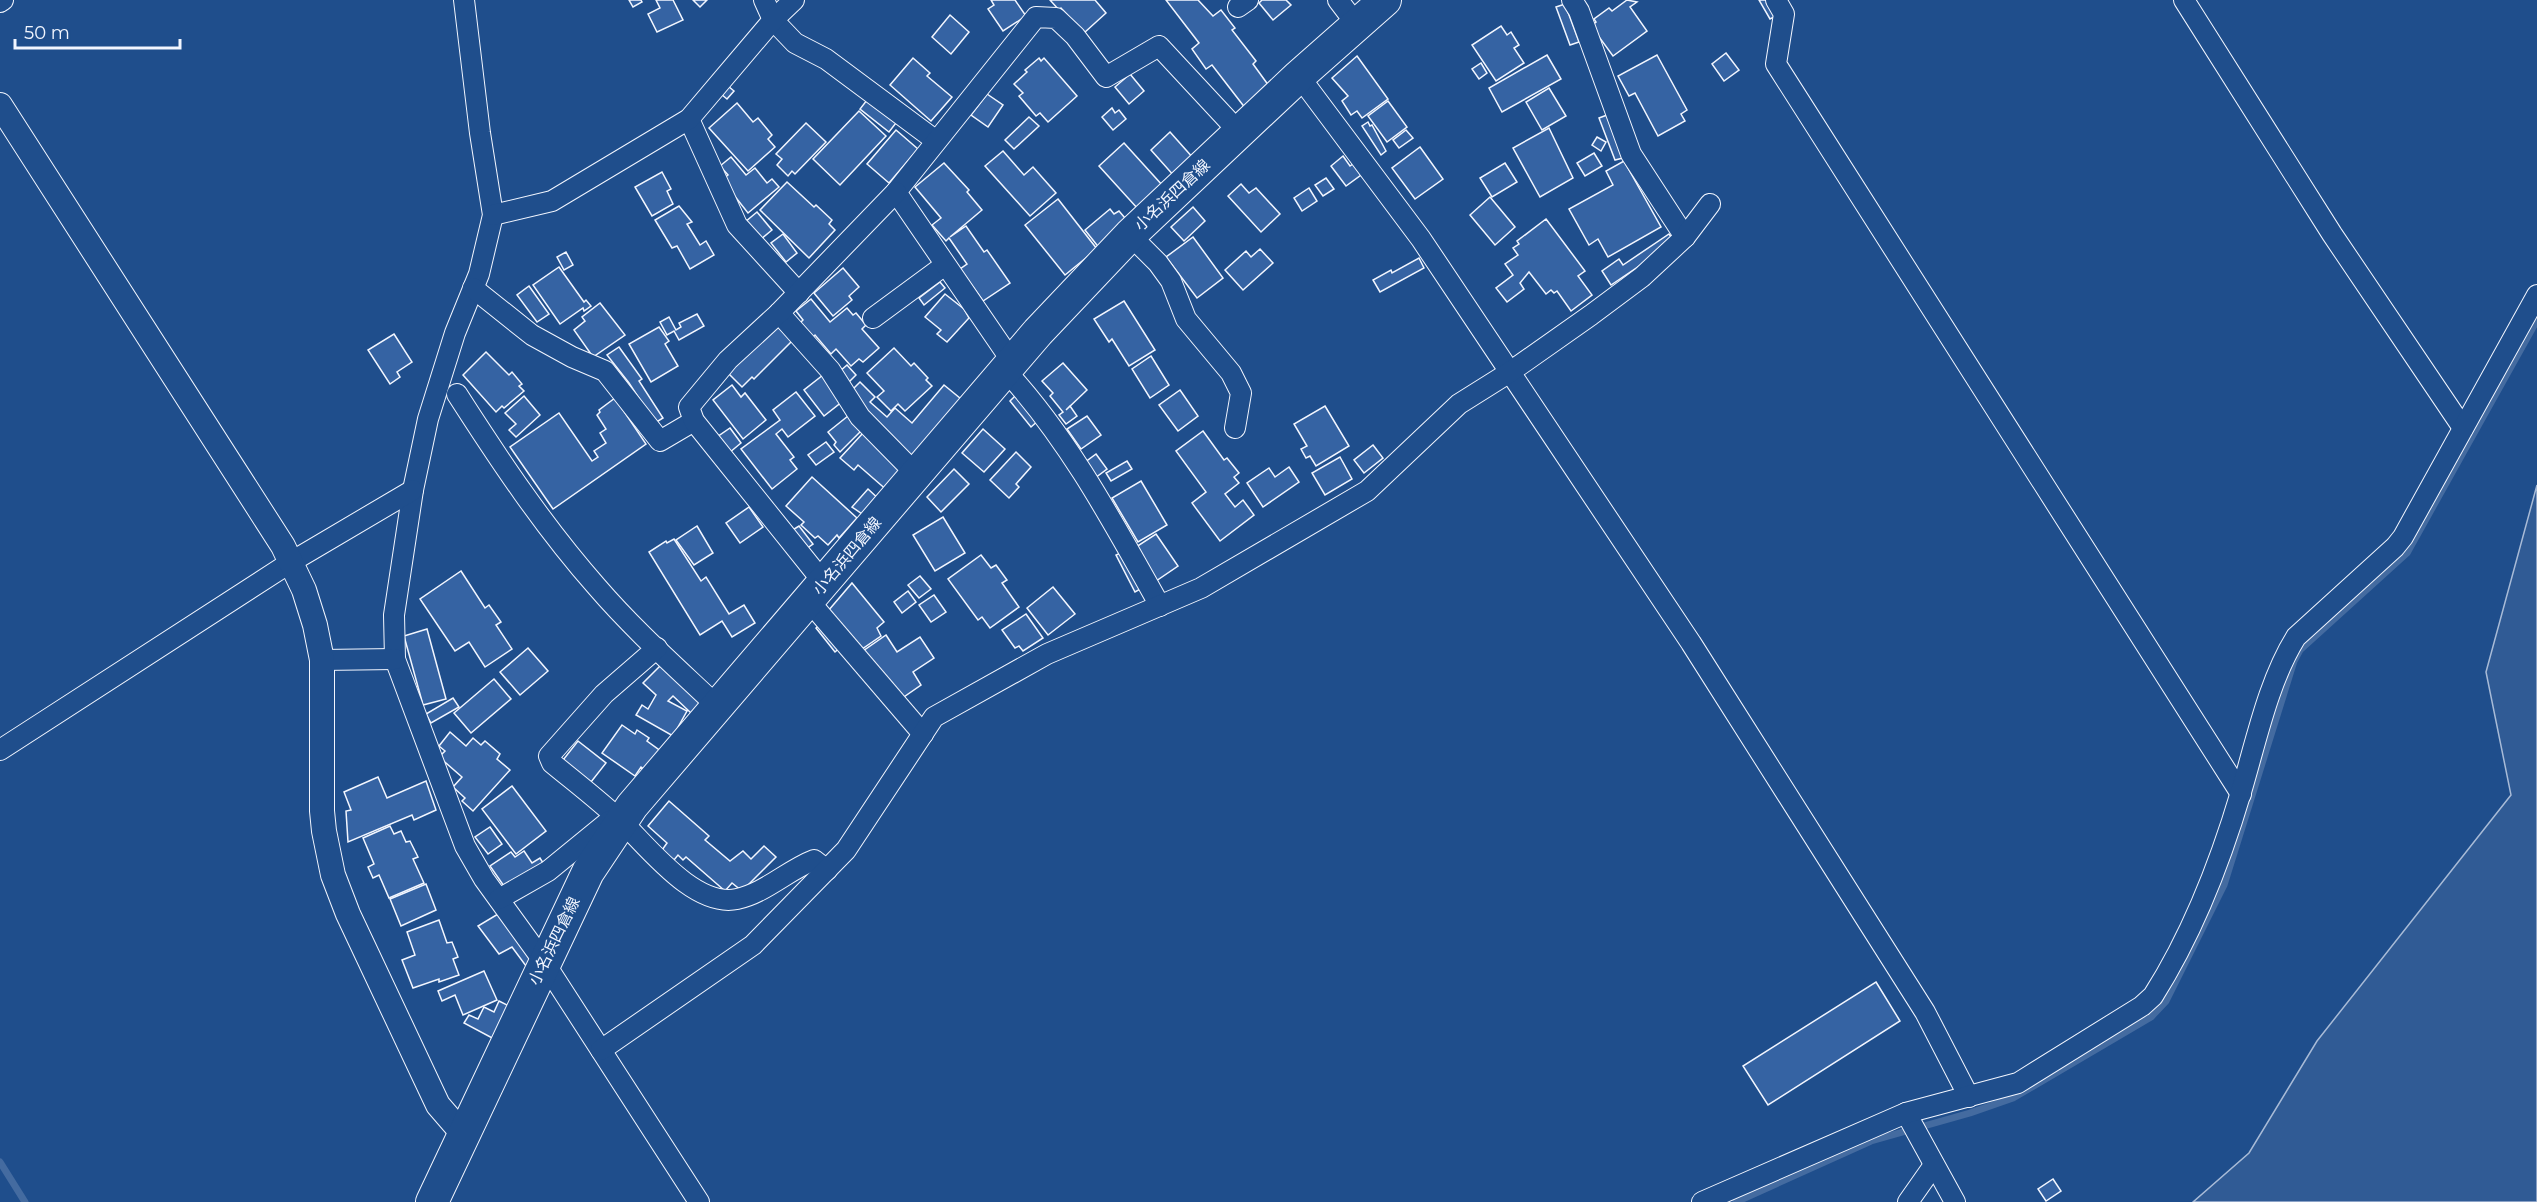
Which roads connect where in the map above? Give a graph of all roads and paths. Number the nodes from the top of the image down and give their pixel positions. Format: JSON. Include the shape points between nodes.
{"nodes":[{"id":1,"x":464,"y":0,"type":"edge"},
{"id":2,"x":765,"y":0,"type":"edge"},
{"id":3,"x":794,"y":0,"type":"edge"},
{"id":4,"x":1338,"y":0,"type":"edge"},
{"id":5,"x":1385,"y":0,"type":"edge"},
{"id":6,"x":1572,"y":0,"type":"edge"},
{"id":7,"x":1776,"y":0,"type":"edge"},
{"id":8,"x":2184,"y":0,"type":"edge"},
{"id":9,"x":773,"y":20,"type":"junction"},
{"id":10,"x":1357,"y":25,"type":"junction"},
{"id":11,"x":1299,"y":76,"type":"junction"},
{"id":12,"x":0,"y":105,"type":"edge"},
{"id":13,"x":689,"y":119,"type":"junction"},
{"id":14,"x":1239,"y":132,"type":"junction"},
{"id":15,"x":935,"y":140,"type":"junction"},
{"id":16,"x":896,"y":192,"type":"junction"},
{"id":17,"x":1710,"y":204,"type":"dead end"},
{"id":18,"x":493,"y":215,"type":"junction"},
{"id":19,"x":1130,"y":235,"type":"junction"},
{"id":20,"x":1685,"y":237,"type":"junction"},
{"id":21,"x":945,"y":266,"type":"junction"},
{"id":22,"x":473,"y":288,"type":"junction"},
{"id":23,"x":799,"y":293,"type":"junction"},
{"id":24,"x":2537,"y":295,"type":"edge"},
{"id":25,"x":779,"y":313,"type":"junction"},
{"id":26,"x":873,"y":318,"type":"dead end"},
{"id":27,"x":1008,"y":365,"type":"junction"},
{"id":28,"x":1510,"y":372,"type":"junction"},
{"id":29,"x":457,"y":394,"type":"dead end"},
{"id":30,"x":694,"y":421,"type":"junction"},
{"id":31,"x":1235,"y":428,"type":"dead end"},
{"id":32,"x":2463,"y":428,"type":"junction"},
{"id":33,"x":916,"y":474,"type":"junction"},
{"id":34,"x":413,"y":490,"type":"junction"},
{"id":35,"x":291,"y":562,"type":"junction"},
{"id":36,"x":817,"y":592,"type":"junction"},
{"id":37,"x":1160,"y":606,"type":"junction"},
{"id":38,"x":657,"y":648,"type":"junction"},
{"id":39,"x":394,"y":658,"type":"junction"},
{"id":40,"x":322,"y":660,"type":"junction"},
{"id":41,"x":718,"y":707,"type":"junction"},
{"id":42,"x":923,"y":734,"type":"junction"},
{"id":43,"x":0,"y":750,"type":"edge"},
{"id":44,"x":2241,"y":794,"type":"junction"},
{"id":45,"x":619,"y":819,"type":"junction"},
{"id":46,"x":827,"y":870,"type":"junction"},
{"id":47,"x":499,"y":899,"type":"junction"},
{"id":48,"x":544,"y":962,"type":"junction"},
{"id":49,"x":601,"y":1050,"type":"junction"},
{"id":50,"x":1970,"y":1097,"type":"junction"},
{"id":51,"x":1911,"y":1123,"type":"junction"},
{"id":52,"x":463,"y":1134,"type":"junction"},
{"id":53,"x":1934,"y":1165,"type":"junction"},
{"id":54,"x":1736,"y":1196,"type":"edge"},
{"id":55,"x":432,"y":1202,"type":"edge"},
{"id":56,"x":699,"y":1202,"type":"edge"},
{"id":57,"x":1702,"y":1202,"type":"edge"},
{"id":58,"x":1908,"y":1202,"type":"edge"},
{"id":59,"x":1955,"y":1202,"type":"edge"}],
"edges":[{"from":1,"to":18,"type":"street"},
{"from":2,"to":9,"type":"street"},
{"from":3,"to":9,"type":"street"},
{"from":4,"to":10,"type":"street"},
{"from":5,"to":10,"type":"main road","name":"小名浜四倉線"},
{"from":6,"to":20,"type":"street","via":[[1631,154]]},
{"from":7,"to":44,"type":"street","via":[[1784,14],[1776,64]]},
{"from":8,"to":32,"type":"street","via":[[2332,234]]},
{"from":9,"to":13,"type":"street"},
{"from":9,"to":15,"type":"street","via":[[795,43],[826,59]]},
{"from":10,"to":11,"type":"main road","name":"小名浜四倉線"},
{"from":11,"to":14,"type":"main road","name":"小名浜四倉線"},
{"from":11,"to":28,"type":"street","via":[[1421,240]]},
{"from":12,"to":35,"type":"street"},
{"from":13,"to":18,"type":"street","via":[[552,201]]},
{"from":13,"to":23,"type":"street","via":[[737,225]]},
{"from":14,"to":15,"type":"street","via":[[1159,46],[1106,77],[1056,18],[1036,17]]},
{"from":14,"to":19,"type":"main road","name":"小名浜四倉線"},
{"from":15,"to":16,"type":"street"},
{"from":16,"to":21,"type":"street"},
{"from":16,"to":23,"type":"street"},
{"from":17,"to":20,"type":"street"},
{"from":18,"to":22,"type":"street"},
{"from":19,"to":27,"type":"main road","name":"小名浜四倉線"},
{"from":19,"to":31,"type":"street","via":[[1158,263],[1171,281],[1186,319],[1231,373],[1241,393]]},
{"from":20,"to":28,"type":"street","via":[[1642,277]]},
{"from":21,"to":26,"type":"street"},
{"from":21,"to":27,"type":"street"},
{"from":22,"to":30,"type":"street","via":[[532,335],[605,371],[660,441]]},
{"from":22,"to":34,"type":"street","via":[[454,333]]},
{"from":23,"to":25,"type":"street"},
{"from":24,"to":32,"type":"street"},
{"from":25,"to":30,"type":"street","via":[[728,360],[688,407]]},
{"from":25,"to":33,"type":"street","via":[[830,370],[860,417]]},
{"from":27,"to":33,"type":"main road","name":"小名浜四倉線"},
{"from":27,"to":37,"type":"street","via":[[1104,506]]},
{"from":28,"to":37,"type":"street","via":[[1459,404],[1366,491],[1201,588]]},
{"from":28,"to":50,"type":"street","via":[[1691,643],[1924,1012]]},
{"from":29,"to":38,"type":"street","via":[[563,547]]},
{"from":30,"to":36,"type":"street"},
{"from":32,"to":44,"type":"street","via":[[2403,537],[2296,637],[2288,650]]},
{"from":33,"to":36,"type":"main road","name":"小名浜四倉線"},
{"from":34,"to":35,"type":"street"},
{"from":34,"to":39,"type":"street","via":[[394,615]]},
{"from":35,"to":40,"type":"street","via":[[304,590]]},
{"from":35,"to":43,"type":"street"},
{"from":36,"to":41,"type":"main road","name":"小名浜四倉線"},
{"from":36,"to":42,"type":"street"},
{"from":37,"to":42,"type":"street","via":[[1047,654],[934,717]]},
{"from":38,"to":41,"type":"street"},
{"from":38,"to":45,"type":"street","via":[[604,694],[549,756],[552,763]]},
{"from":39,"to":40,"type":"street"},
{"from":39,"to":47,"type":"street","via":[[465,846]]},
{"from":40,"to":52,"type":"street","via":[[322,811],[333,874],[438,1105]]},
{"from":41,"to":45,"type":"main road","name":"小名浜四倉線"},
{"from":42,"to":46,"type":"street","via":[[846,850]]},
{"from":44,"to":50,"type":"street","via":[[2214,876],[2153,996],[2018,1083]]},
{"from":45,"to":46,"type":"street","via":[[676,875],[704,894],[721,900],[750,895],[814,860]]},
{"from":45,"to":47,"type":"street","via":[[608,822],[548,871]]},
{"from":45,"to":48,"type":"main road","name":"小名浜四倉線"},
{"from":46,"to":49,"type":"street","via":[[753,945]]},
{"from":47,"to":48,"type":"street"},
{"from":48,"to":49,"type":"street"},
{"from":48,"to":52,"type":"main road","name":"小名浜四倉線"},
{"from":49,"to":56,"type":"street"},
{"from":50,"to":51,"type":"street"},
{"from":51,"to":53,"type":"street"},
{"from":51,"to":54,"type":"street"},
{"from":52,"to":55,"type":"main road","name":"小名浜四倉線"},
{"from":53,"to":58,"type":"street"},
{"from":53,"to":59,"type":"street"},
{"from":54,"to":57,"type":"street"}]}
